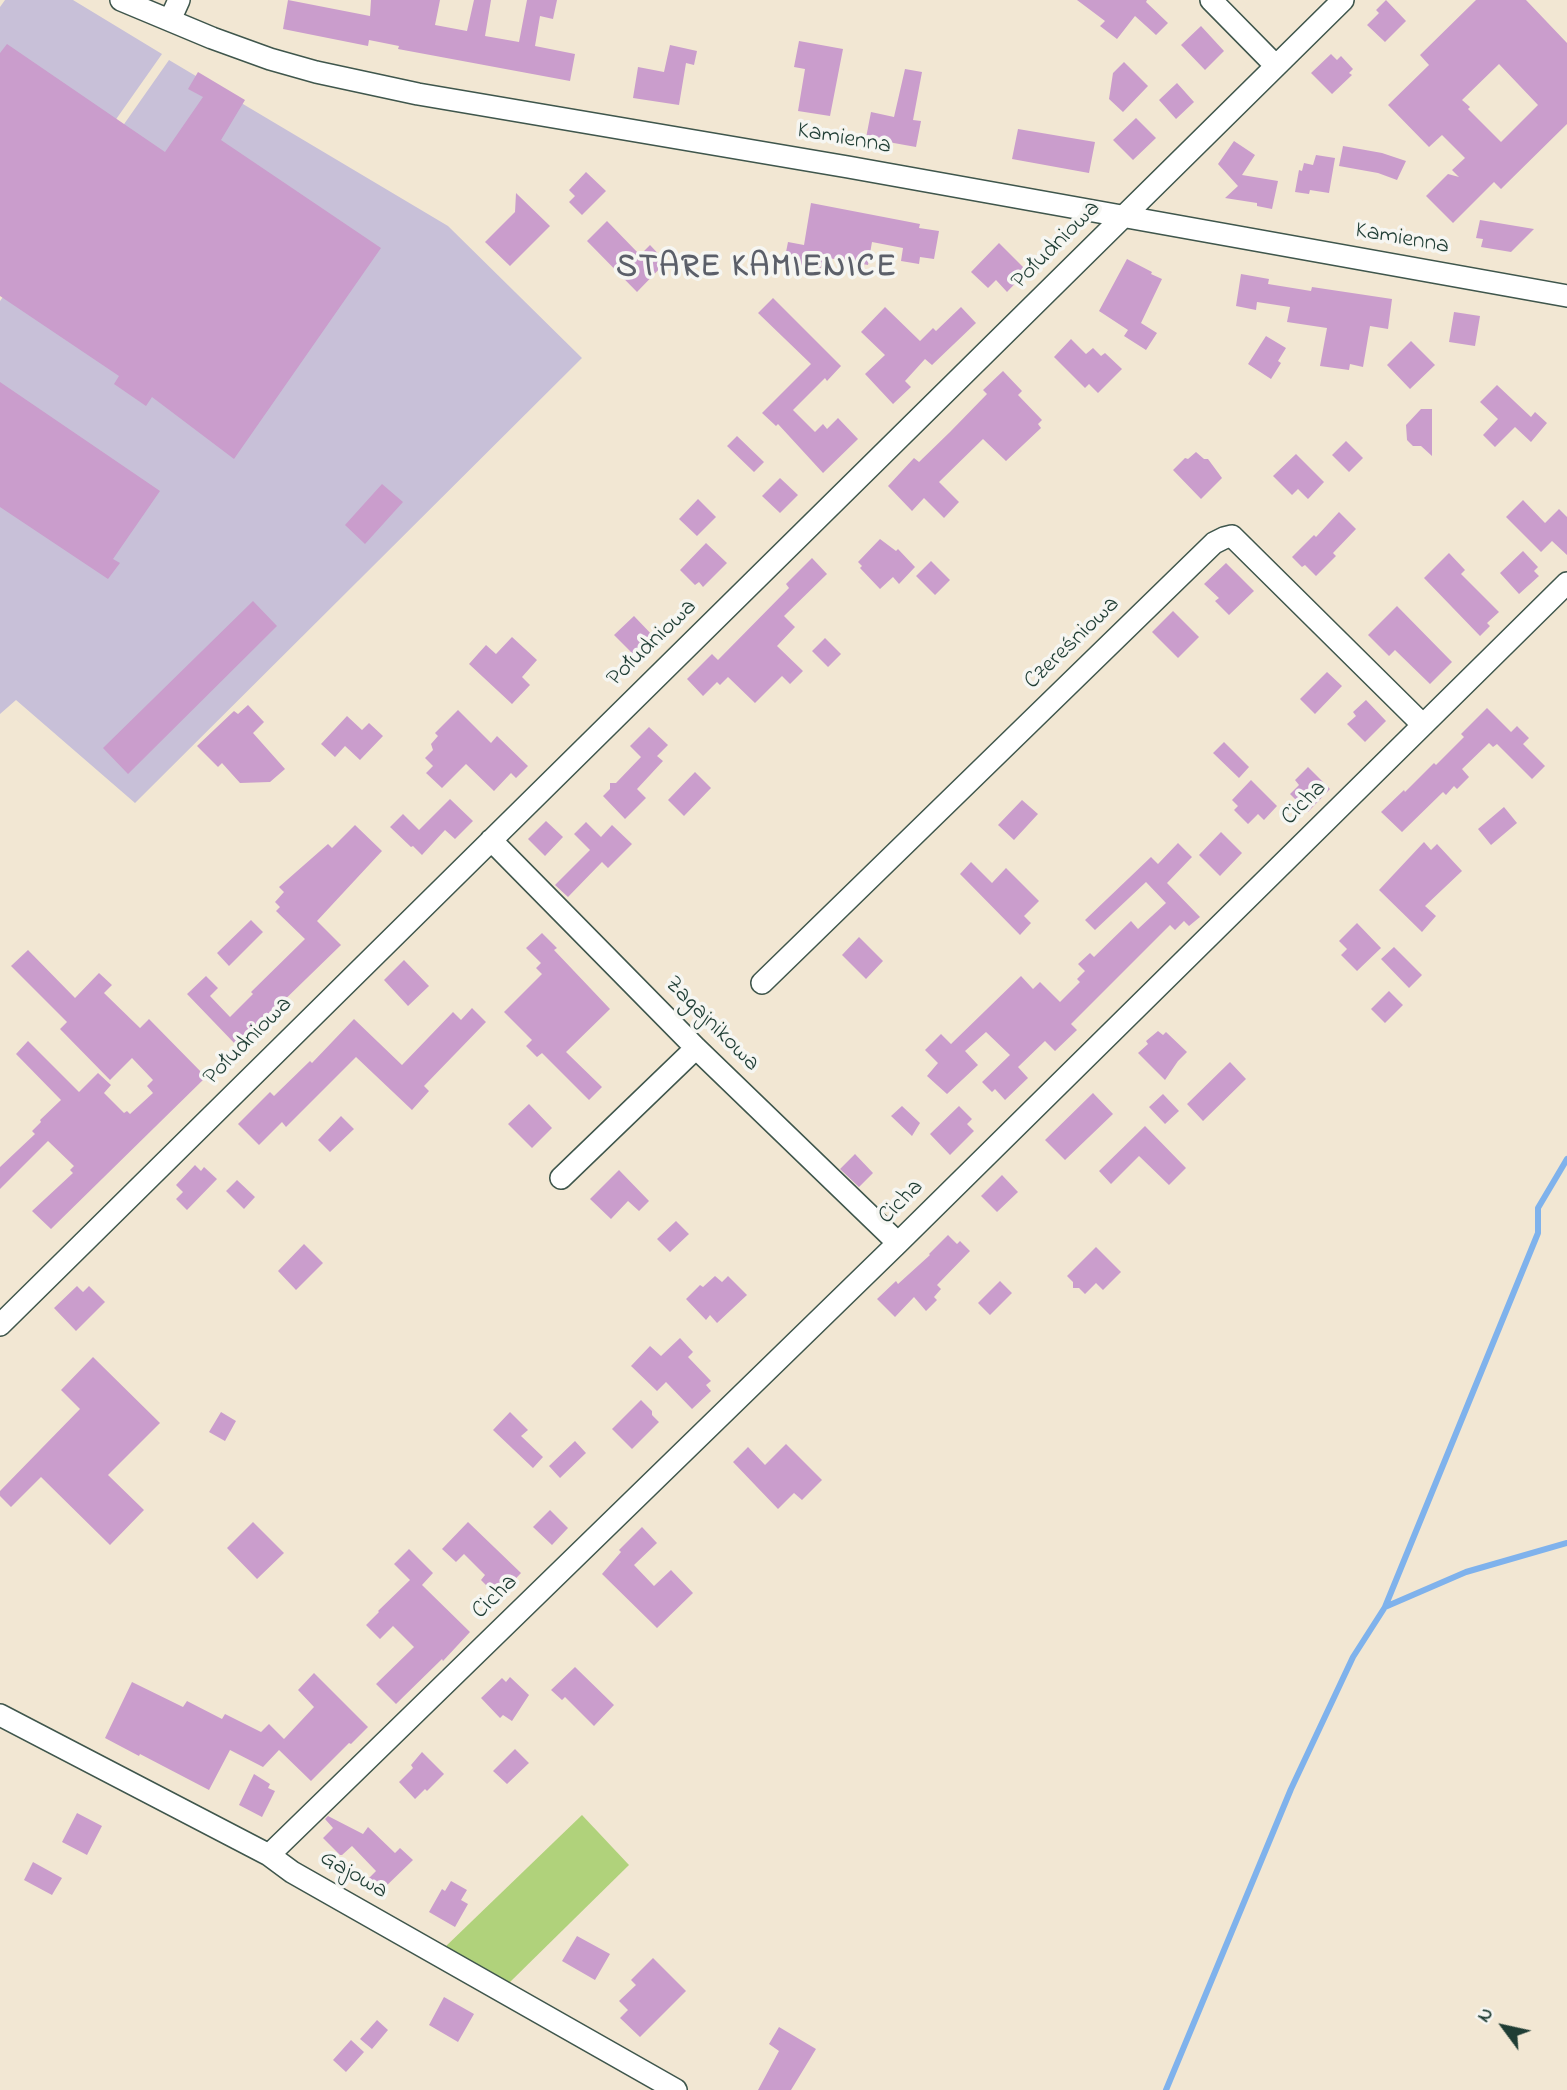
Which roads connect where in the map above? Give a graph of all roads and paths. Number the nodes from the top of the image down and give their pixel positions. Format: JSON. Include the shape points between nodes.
{"nodes":[{"id":1,"x":121,"y":0,"type":"edge"},
{"id":2,"x":179,"y":0,"type":"edge"},
{"id":3,"x":1211,"y":0,"type":"edge"},
{"id":4,"x":1343,"y":0,"type":"edge"},
{"id":5,"x":170,"y":20,"type":"junction"},
{"id":6,"x":1276,"y":66,"type":"junction"},
{"id":7,"x":1124,"y":216,"type":"junction"},
{"id":8,"x":1567,"y":296,"type":"edge"},
{"id":9,"x":1567,"y":583,"type":"edge"},
{"id":10,"x":1423,"y":724,"type":"junction"},
{"id":11,"x":491,"y":840,"type":"junction"},
{"id":12,"x":762,"y":983,"type":"dead end"},
{"id":13,"x":696,"y":1048,"type":"junction"},
{"id":14,"x":561,"y":1178,"type":"dead end"},
{"id":15,"x":898,"y":1243,"type":"junction"},
{"id":16,"x":0,"y":1325,"type":"edge"},
{"id":17,"x":0,"y":1715,"type":"edge"},
{"id":18,"x":269,"y":1856,"type":"junction"},
{"id":19,"x":676,"y":2090,"type":"edge"}],
"edges":[{"from":1,"to":5,"type":"street","name":"Kamienna"},
{"from":2,"to":5,"type":"street"},
{"from":3,"to":6,"type":"street"},
{"from":4,"to":6,"type":"street","name":"Południowa"},
{"from":5,"to":7,"type":"street","name":"Kamienna","via":[[270,59],[406,91]]},
{"from":6,"to":7,"type":"street","name":"Południowa"},
{"from":7,"to":8,"type":"street","name":"Kamienna"},
{"from":7,"to":11,"type":"street","name":"Południowa"},
{"from":9,"to":10,"type":"street","name":"Cicha"},
{"from":10,"to":12,"type":"street","name":"Czereśniowa","via":[[1232,536],[1224,538]]},
{"from":10,"to":15,"type":"street","name":"Cicha"},
{"from":11,"to":13,"type":"street","name":"Zagajnikowa"},
{"from":11,"to":16,"type":"street","name":"Południowa"},
{"from":13,"to":14,"type":"street"},
{"from":13,"to":15,"type":"street","name":"Zagajnikowa"},
{"from":15,"to":18,"type":"street","name":"Cicha"},
{"from":17,"to":18,"type":"street","name":"Gajowa"},
{"from":18,"to":19,"type":"street","name":"Gajowa"}]}
